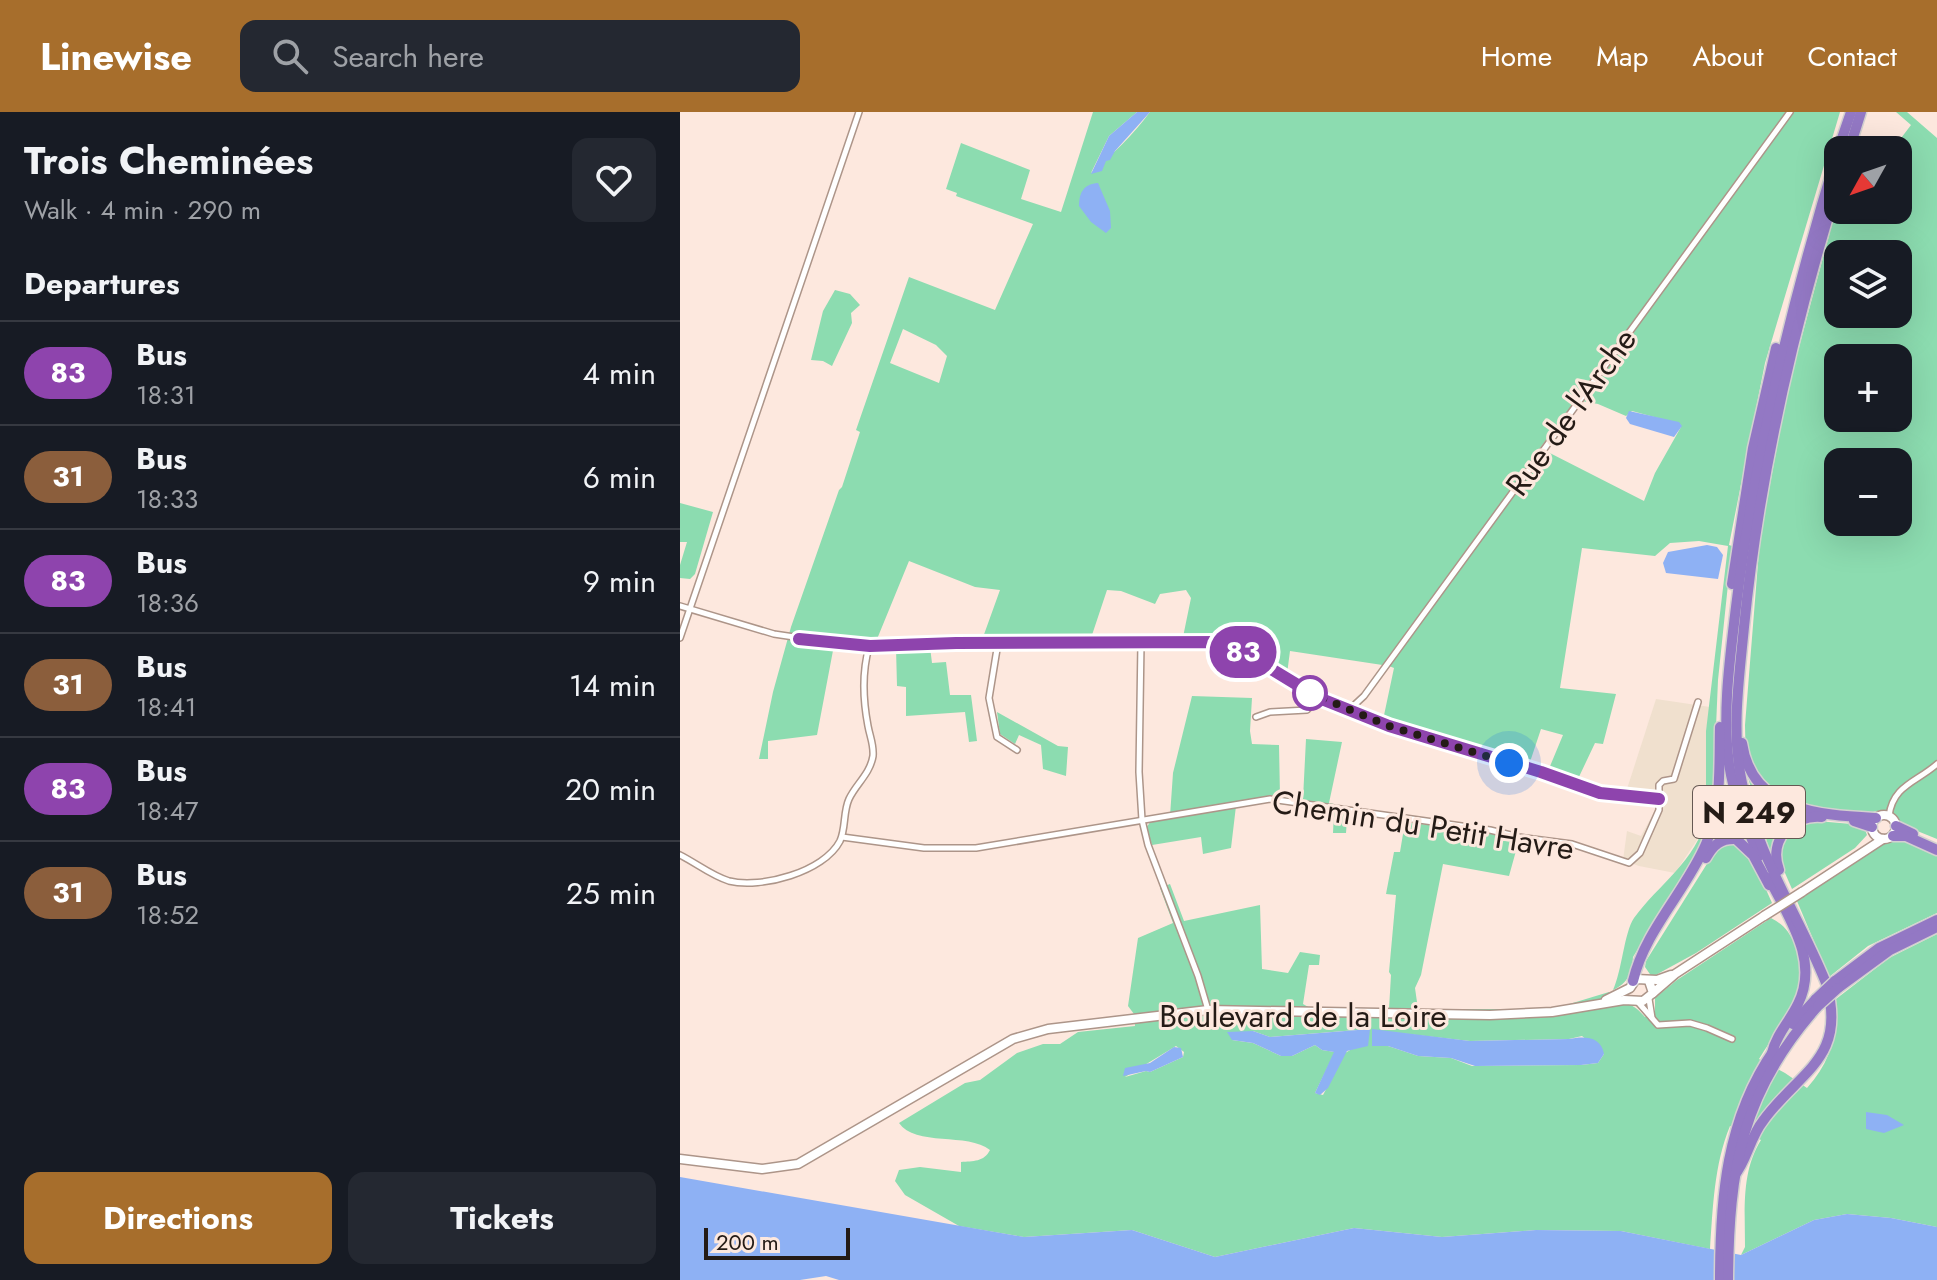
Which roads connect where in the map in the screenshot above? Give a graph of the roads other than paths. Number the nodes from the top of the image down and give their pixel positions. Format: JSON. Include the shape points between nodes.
{"nodes":[{"id":1,"x":859,"y":112,"type":"edge"},
{"id":2,"x":1790,"y":112,"type":"edge"},
{"id":3,"x":1851,"y":112,"type":"edge"},
{"id":4,"x":1861,"y":112,"type":"edge"},
{"id":5,"x":1843,"y":136,"type":"edge"},
{"id":6,"x":1853,"y":136,"type":"edge"},
{"id":7,"x":1824,"y":196,"type":"edge"},
{"id":8,"x":1826,"y":224,"type":"edge"},
{"id":9,"x":1808,"y":248,"type":"junction"},
{"id":10,"x":680,"y":606,"type":"edge"},
{"id":11,"x":689,"y":609,"type":"junction"},
{"id":12,"x":680,"y":638,"type":"edge"},
{"id":13,"x":1141,"y":642,"type":"junction"},
{"id":14,"x":998,"y":643,"type":"junction"},
{"id":15,"x":870,"y":646,"type":"junction"},
{"id":16,"x":1319,"y":698,"type":"junction"},
{"id":17,"x":1698,"y":702,"type":"dead end"},
{"id":18,"x":1738,"y":703,"type":"junction"},
{"id":19,"x":1350,"y":709,"type":"junction"},
{"id":20,"x":1256,"y":717,"type":"dead end"},
{"id":21,"x":1017,"y":750,"type":"dead end"},
{"id":22,"x":1937,"y":764,"type":"edge"},
{"id":23,"x":1659,"y":799,"type":"junction"},
{"id":24,"x":1889,"y":816,"type":"joint"},
{"id":25,"x":1142,"y":820,"type":"junction"},
{"id":26,"x":1882,"y":830,"type":"junction"},
{"id":27,"x":842,"y":837,"type":"junction"},
{"id":28,"x":1937,"y":844,"type":"edge"},
{"id":29,"x":1937,"y":850,"type":"edge"},
{"id":30,"x":680,"y":855,"type":"edge"},
{"id":31,"x":1790,"y":912,"type":"junction"},
{"id":32,"x":1937,"y":920,"type":"edge"},
{"id":33,"x":1937,"y":927,"type":"edge"},
{"id":34,"x":1675,"y":974,"type":"junction"},
{"id":35,"x":1639,"y":982,"type":"junction"},
{"id":36,"x":1836,"y":984,"type":"junction"},
{"id":37,"x":1651,"y":996,"type":"junction"},
{"id":38,"x":1636,"y":1000,"type":"junction"},
{"id":39,"x":1578,"y":1009,"type":"junction"},
{"id":40,"x":1208,"y":1010,"type":"junction"},
{"id":41,"x":1652,"y":1019,"type":"junction"},
{"id":42,"x":1732,"y":1039,"type":"dead end"},
{"id":43,"x":1781,"y":1043,"type":"junction"},
{"id":44,"x":1742,"y":1138,"type":"junction"},
{"id":45,"x":680,"y":1159,"type":"edge"},
{"id":46,"x":1724,"y":1240,"type":"junction"},
{"id":47,"x":1720,"y":1280,"type":"edge"},
{"id":48,"x":1728,"y":1280,"type":"edge"}],
"edges":[{"from":1,"to":11,"type":"street"},
{"from":2,"to":19,"type":"street","name":"Rue de l'Arche"},
{"from":3,"to":5,"type":"highway","number":"N 249"},
{"from":4,"to":6,"type":"highway"},
{"from":7,"to":9,"type":"highway","number":"N 249"},
{"from":8,"to":18,"type":"highway","number":"N 249","via":[[1773,429],[1752,555]]},
{"from":9,"to":31,"type":"highway","number":"N 249","via":[[1752,496],[1727,719],[1729,764],[1740,810]]},
{"from":9,"to":35,"type":"highway","via":[[1769,372],[1742,512],[1726,642],[1714,822],[1640,957]]},
{"from":10,"to":11,"type":"street"},
{"from":11,"to":12,"type":"street"},
{"from":11,"to":15,"type":"street","via":[[799,639]]},
{"from":13,"to":14,"type":"street"},
{"from":13,"to":16,"type":"street","via":[[1230,645]]},
{"from":13,"to":25,"type":"street"},
{"from":14,"to":15,"type":"street"},
{"from":14,"to":21,"type":"street","via":[[989,698],[997,737]]},
{"from":15,"to":27,"type":"street","via":[[864,676],[873,756],[847,802]]},
{"from":16,"to":19,"type":"street"},
{"from":16,"to":20,"type":"street","via":[[1307,710]]},
{"from":17,"to":23,"type":"street","name":"Chemin du Petit Havre","via":[[1674,779],[1661,782]]},
{"from":18,"to":26,"type":"highway","via":[[1746,763],[1765,791],[1801,809]]},
{"from":18,"to":31,"type":"highway","number":"N 249","via":[[1737,756],[1748,808]]},
{"from":19,"to":23,"type":"street","via":[[1600,793]]},
{"from":22,"to":24,"type":"street","via":[[1900,788]]},
{"from":23,"to":25,"type":"street","name":"Chemin du Petit Havre","via":[[1640,853],[1625,863],[1555,840],[1284,799]]},
{"from":24,"to":26,"type":"main road"},
{"from":25,"to":27,"type":"street","name":"Chemin du Petit Havre","via":[[945,850]]},
{"from":25,"to":40,"type":"street"},
{"from":26,"to":28,"type":"highway"},
{"from":26,"to":29,"type":"highway"},
{"from":26,"to":31,"type":"highway","via":[[1810,817],[1783,833],[1776,862]]},
{"from":26,"to":34,"type":"main road","bridge":true,"via":[[1860,853]]},
{"from":27,"to":30,"type":"street","via":[[819,861],[773,881],[732,882]]},
{"from":31,"to":35,"type":"highway","via":[[1749,849],[1736,839],[1722,840],[1710,851],[1646,957]]},
{"from":31,"to":43,"type":"highway","number":"N 249","via":[[1807,974]]},
{"from":31,"to":44,"type":"highway","number":"N 249","via":[[1829,993],[1832,1018],[1815,1065]]},
{"from":32,"to":36,"type":"highway","via":[[1879,948]]},
{"from":33,"to":36,"type":"highway"},
{"from":34,"to":35,"type":"main road","name":"Boulevard de la Loire"},
{"from":34,"to":37,"type":"main road"},
{"from":35,"to":37,"type":"main road"},
{"from":35,"to":38,"type":"main road"},
{"from":35,"to":39,"type":"main road","name":"Boulevard de la Loire"},
{"from":36,"to":43,"type":"highway","bridge":true},
{"from":37,"to":38,"type":"main road","name":"Boulevard de la Loire"},
{"from":37,"to":41,"type":"street"},
{"from":38,"to":39,"type":"main road","name":"Boulevard de la Loire"},
{"from":38,"to":41,"type":"street"},
{"from":39,"to":40,"type":"main road","name":"Boulevard de la Loire","via":[[1490,1015]]},
{"from":40,"to":45,"type":"main road","name":"Boulevard de la Loire","via":[[1021,1036],[790,1166],[762,1169]]},
{"from":41,"to":42,"type":"street","via":[[1662,1026],[1690,1023]]},
{"from":43,"to":44,"type":"highway"},
{"from":43,"to":44,"type":"highway","via":[[1751,1091]]},
{"from":44,"to":46,"type":"highway","number":"N 249"},
{"from":44,"to":46,"type":"highway","via":[[1724,1179]]},
{"from":46,"to":47,"type":"highway"},
{"from":46,"to":48,"type":"highway"}]}
